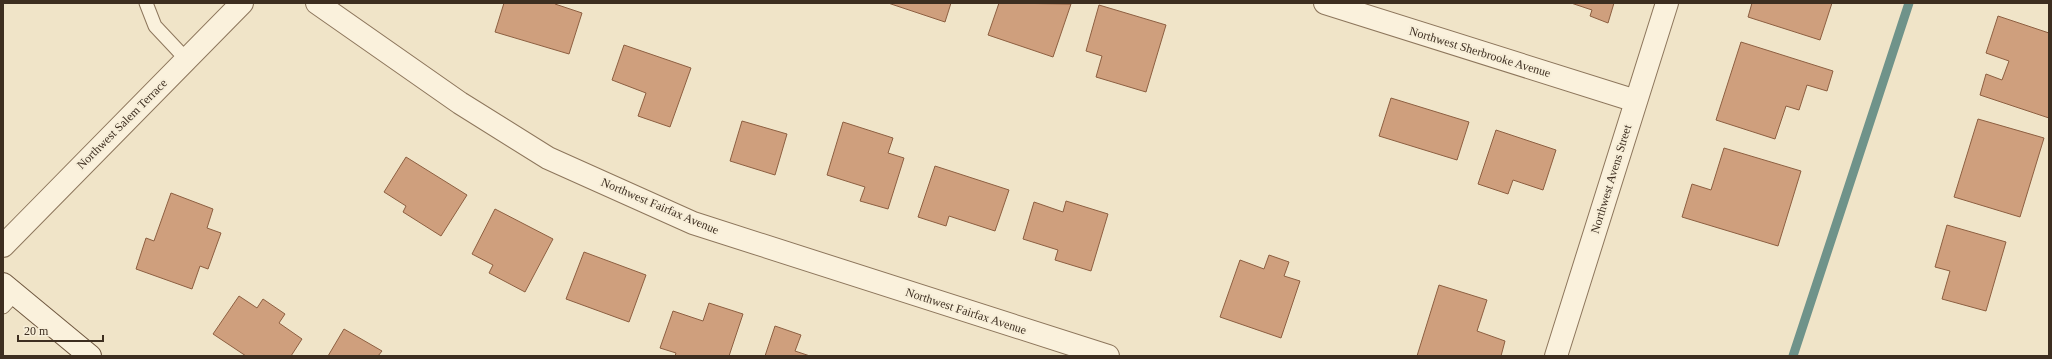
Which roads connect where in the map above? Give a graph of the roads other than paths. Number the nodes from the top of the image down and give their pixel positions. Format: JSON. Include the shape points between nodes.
{"nodes":[{"id":1,"x":146,"y":3,"type":"edge"},
{"id":2,"x":242,"y":3,"type":"edge"},
{"id":3,"x":317,"y":3,"type":"edge"},
{"id":4,"x":1325,"y":3,"type":"edge"},
{"id":5,"x":1668,"y":3,"type":"edge"},
{"id":6,"x":186,"y":60,"type":"junction"},
{"id":7,"x":1636,"y":101,"type":"junction"},
{"id":8,"x":3,"y":246,"type":"edge"},
{"id":9,"x":7,"y":295,"type":"edge"},
{"id":10,"x":87,"y":355,"type":"edge"},
{"id":11,"x":1108,"y":356,"type":"edge"},
{"id":12,"x":1556,"y":356,"type":"edge"}],
"edges":[{"from":1,"to":6,"type":"lane","via":[[155,26]]},
{"from":2,"to":6,"type":"street","name":"Northwest Salem Terrace"},
{"from":3,"to":11,"type":"street","name":"Northwest Fairfax Avenue","via":[[460,104],[548,158],[679,216],[790,255]]},
{"from":4,"to":7,"type":"street","name":"Northwest Sherbrooke Avenue"},
{"from":5,"to":7,"type":"street","name":"Northwest Avens Street"},
{"from":6,"to":8,"type":"street","name":"Northwest Salem Terrace"},
{"from":7,"to":12,"type":"street","name":"Northwest Avens Street"},
{"from":9,"to":10,"type":"street"}]}
